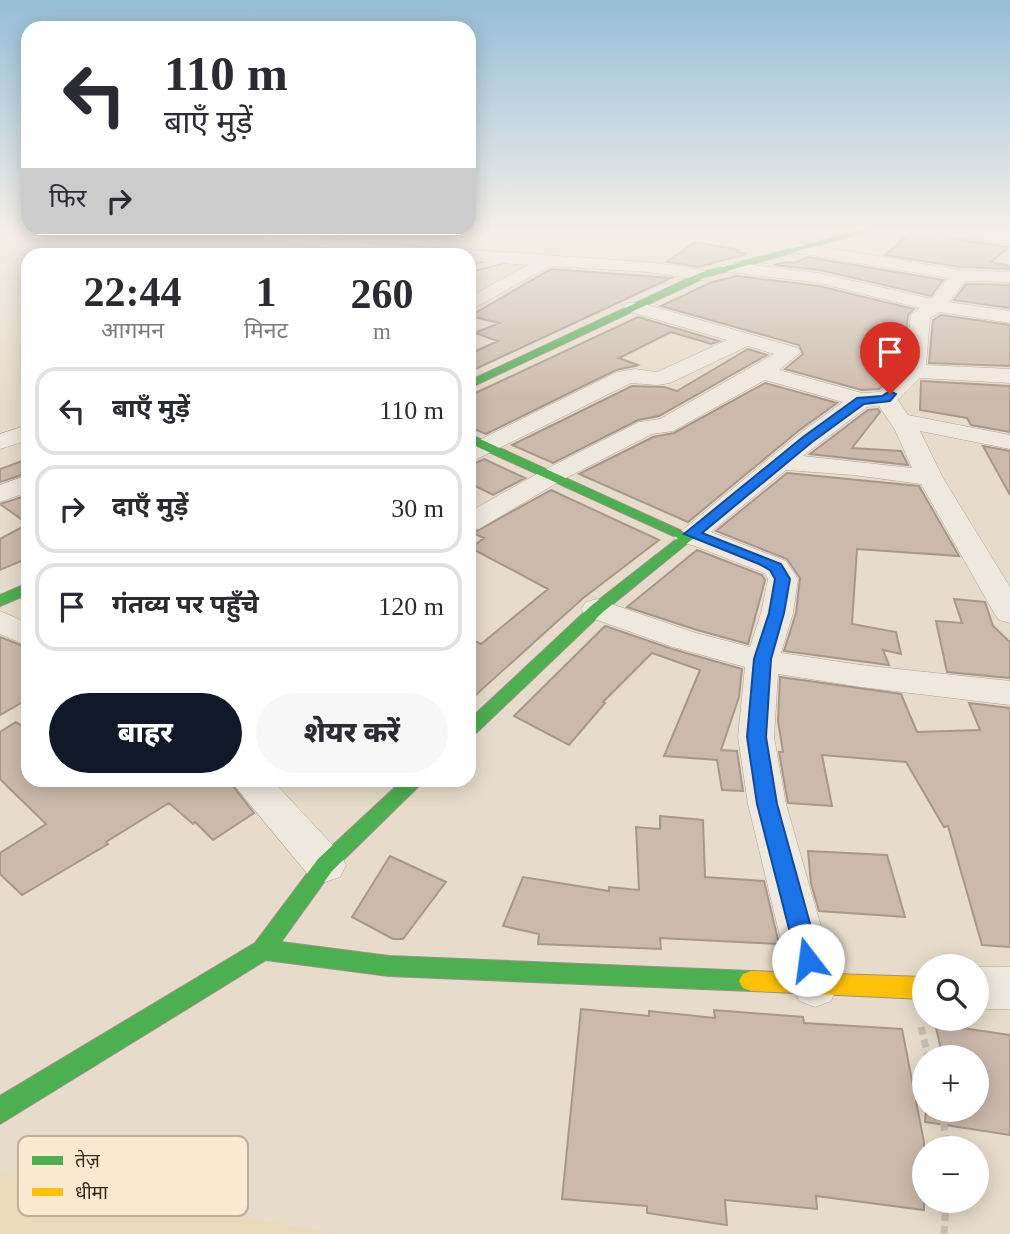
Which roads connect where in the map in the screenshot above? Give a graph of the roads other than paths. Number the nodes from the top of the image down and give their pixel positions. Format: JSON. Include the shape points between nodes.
{"nodes":[{"id":1,"x":500,"y":288,"type":"edge"},
{"id":2,"x":676,"y":288,"type":"edge"},
{"id":3,"x":859,"y":288,"type":"edge"},
{"id":4,"x":951,"y":288,"type":"edge"},
{"id":5,"x":476,"y":301,"type":"edge"},
{"id":6,"x":937,"y":306,"type":"junction"},
{"id":7,"x":634,"y":307,"type":"junction"},
{"id":8,"x":1010,"y":317,"type":"edge"},
{"id":9,"x":744,"y":340,"type":"junction"},
{"id":10,"x":915,"y":371,"type":"junction"},
{"id":11,"x":762,"y":372,"type":"junction"},
{"id":12,"x":1010,"y":376,"type":"edge"},
{"id":13,"x":476,"y":382,"type":"edge"},
{"id":14,"x":882,"y":406,"type":"junction"},
{"id":15,"x":21,"y":434,"type":"edge"},
{"id":16,"x":0,"y":442,"type":"edge"},
{"id":17,"x":1010,"y":442,"type":"edge"},
{"id":18,"x":476,"y":446,"type":"edge"},
{"id":19,"x":476,"y":446,"type":"edge"},
{"id":20,"x":782,"y":463,"type":"junction"},
{"id":21,"x":553,"y":475,"type":"junction"},
{"id":22,"x":930,"y":478,"type":"junction"},
{"id":23,"x":21,"y":486,"type":"edge"},
{"id":24,"x":0,"y":494,"type":"edge"},
{"id":25,"x":476,"y":519,"type":"edge"},
{"id":26,"x":690,"y":536,"type":"junction"},
{"id":27,"x":21,"y":592,"type":"edge"},
{"id":28,"x":0,"y":601,"type":"edge"},
{"id":29,"x":1008,"y":607,"type":"edge"},
{"id":30,"x":597,"y":610,"type":"junction"},
{"id":31,"x":0,"y":621,"type":"edge"},
{"id":32,"x":21,"y":632,"type":"edge"},
{"id":33,"x":762,"y":659,"type":"junction"},
{"id":34,"x":1010,"y":693,"type":"edge"},
{"id":35,"x":476,"y":723,"type":"edge"},
{"id":36,"x":255,"y":787,"type":"edge"},
{"id":37,"x":409,"y":787,"type":"edge"},
{"id":38,"x":325,"y":865,"type":"junction"},
{"id":39,"x":263,"y":950,"type":"junction"},
{"id":40,"x":815,"y":986,"type":"junction"},
{"id":41,"x":989,"y":988,"type":"edge"},
{"id":42,"x":1010,"y":988,"type":"edge"},
{"id":43,"x":912,"y":989,"type":"edge"},
{"id":44,"x":0,"y":1111,"type":"edge"}],
"edges":[{"from":1,"to":5,"type":"street"},
{"from":2,"to":7,"type":"street"},
{"from":3,"to":6,"type":"street"},
{"from":4,"to":6,"type":"street"},
{"from":6,"to":8,"type":"street"},
{"from":6,"to":10,"type":"street","via":[[921,315]]},
{"from":7,"to":9,"type":"street"},
{"from":7,"to":13,"type":"street"},
{"from":9,"to":11,"type":"street","via":[[791,352]]},
{"from":9,"to":18,"type":"street","via":[[662,378],[625,377]]},
{"from":10,"to":12,"type":"street"},
{"from":10,"to":14,"type":"street"},
{"from":11,"to":14,"type":"street"},
{"from":11,"to":21,"type":"street","via":[[665,426],[647,427]]},
{"from":14,"to":17,"type":"street"},
{"from":14,"to":20,"type":"street","via":[[808,439]]},
{"from":14,"to":22,"type":"street"},
{"from":15,"to":16,"type":"street"},
{"from":19,"to":21,"type":"street"},
{"from":20,"to":22,"type":"street"},
{"from":20,"to":26,"type":"street"},
{"from":21,"to":25,"type":"street"},
{"from":21,"to":26,"type":"street"},
{"from":22,"to":29,"type":"street"},
{"from":23,"to":24,"type":"street"},
{"from":26,"to":30,"type":"street"},
{"from":26,"to":33,"type":"street","via":[[776,567],[783,579]]},
{"from":27,"to":28,"type":"street"},
{"from":30,"to":33,"type":"street","via":[[714,649]]},
{"from":30,"to":35,"type":"street"},
{"from":31,"to":32,"type":"street"},
{"from":33,"to":34,"type":"street"},
{"from":33,"to":40,"type":"street","via":[[756,737],[760,766]]},
{"from":36,"to":38,"type":"street"},
{"from":37,"to":38,"type":"street"},
{"from":38,"to":39,"type":"street"},
{"from":39,"to":40,"type":"street","via":[[389,966]]},
{"from":39,"to":44,"type":"street"},
{"from":40,"to":43,"type":"street"},
{"from":41,"to":42,"type":"street"}]}
